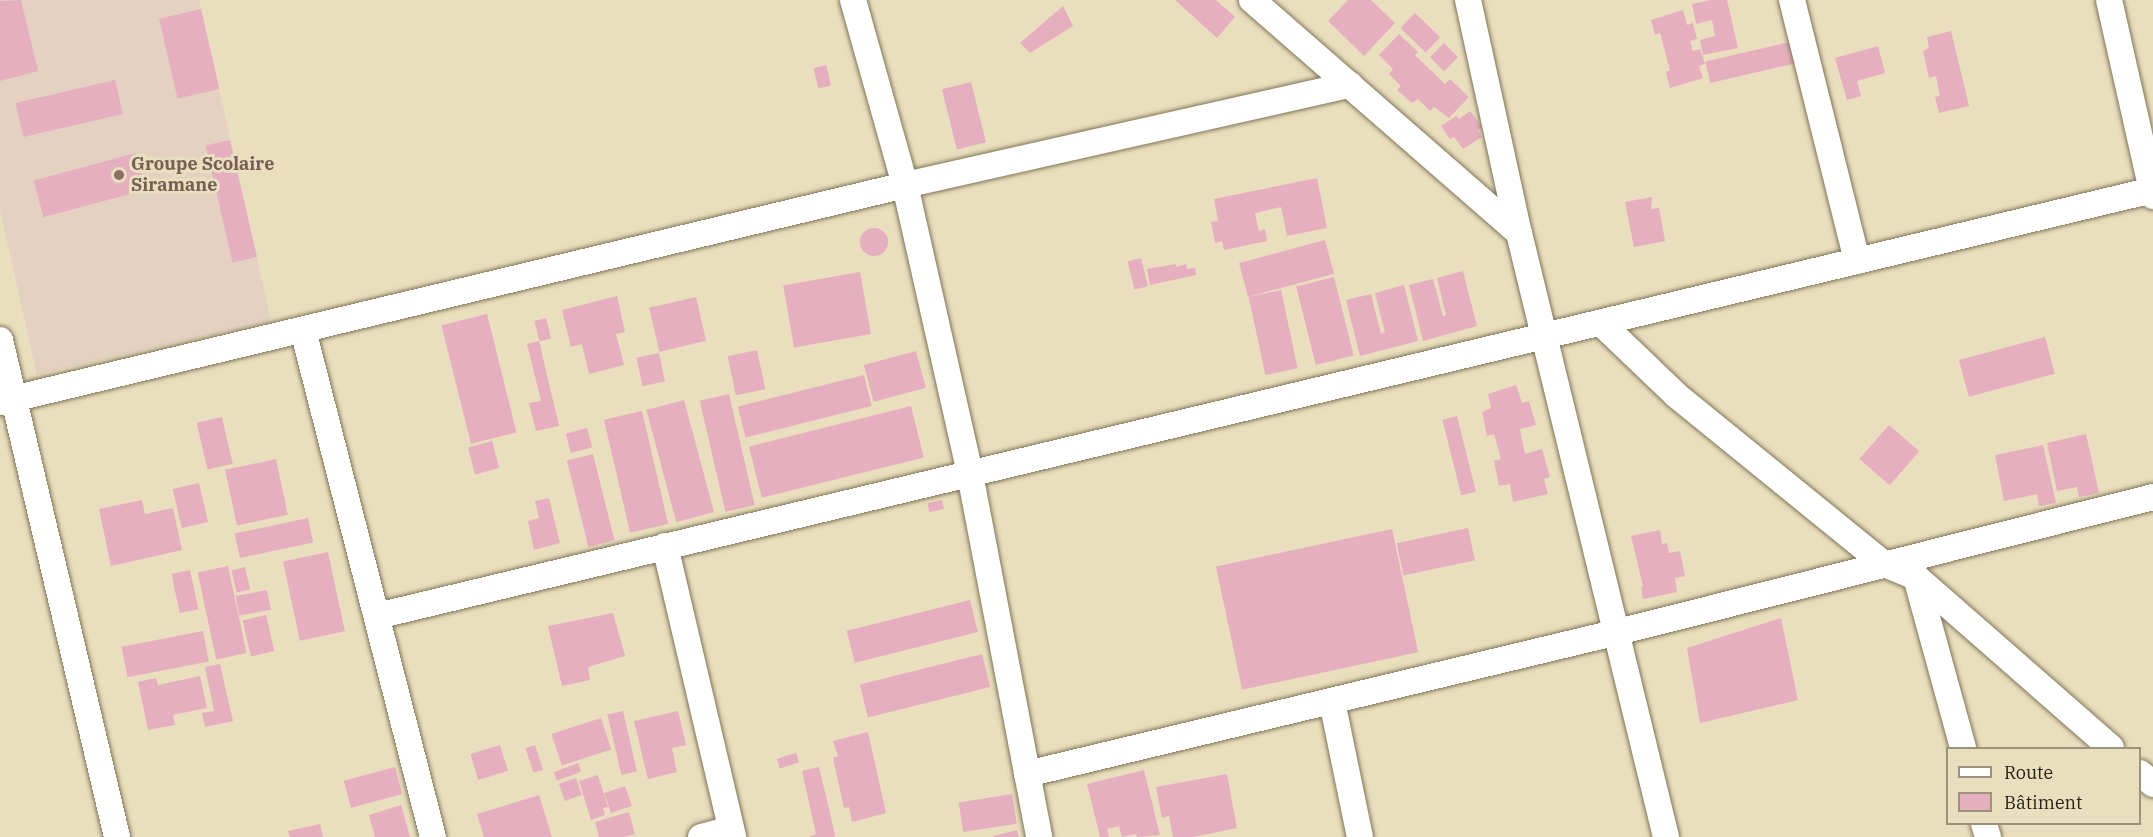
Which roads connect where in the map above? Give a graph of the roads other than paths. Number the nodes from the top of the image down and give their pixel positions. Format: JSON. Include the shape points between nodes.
{"nodes":[{"id":1,"x":853,"y":0,"type":"edge"},
{"id":2,"x":1252,"y":0,"type":"edge"},
{"id":3,"x":1468,"y":0,"type":"edge"},
{"id":4,"x":1792,"y":0,"type":"edge"},
{"id":5,"x":2109,"y":0,"type":"edge"},
{"id":6,"x":1350,"y":85,"type":"junction"},
{"id":7,"x":905,"y":185,"type":"junction"},
{"id":8,"x":2152,"y":192,"type":"edge"},
{"id":9,"x":1519,"y":233,"type":"junction"},
{"id":10,"x":1857,"y":261,"type":"junction"},
{"id":11,"x":1601,"y":323,"type":"junction"},
{"id":12,"x":303,"y":330,"type":"junction"},
{"id":13,"x":1544,"y":337,"type":"junction"},
{"id":14,"x":0,"y":340,"type":"edge"},
{"id":15,"x":7,"y":401,"type":"edge"},
{"id":16,"x":970,"y":474,"type":"junction"},
{"id":17,"x":2153,"y":497,"type":"edge"},
{"id":18,"x":665,"y":546,"type":"junction"},
{"id":19,"x":1884,"y":564,"type":"junction"},
{"id":20,"x":1916,"y":577,"type":"junction"},
{"id":21,"x":377,"y":616,"type":"junction"},
{"id":22,"x":1618,"y":632,"type":"junction"},
{"id":23,"x":1332,"y":700,"type":"junction"},
{"id":24,"x":1963,"y":747,"type":"edge"},
{"id":25,"x":2110,"y":747,"type":"edge"},
{"id":26,"x":1027,"y":774,"type":"junction"},
{"id":27,"x":2141,"y":775,"type":"edge"},
{"id":28,"x":2153,"y":784,"type":"edge"},
{"id":29,"x":732,"y":833,"type":"edge"},
{"id":30,"x":117,"y":837,"type":"edge"},
{"id":31,"x":433,"y":837,"type":"edge"},
{"id":32,"x":701,"y":837,"type":"edge"},
{"id":33,"x":1039,"y":837,"type":"edge"},
{"id":34,"x":1360,"y":837,"type":"edge"},
{"id":35,"x":1666,"y":837,"type":"edge"}],
"edges":[{"from":1,"to":7,"type":"street"},
{"from":2,"to":6,"type":"street"},
{"from":3,"to":9,"type":"street"},
{"from":4,"to":10,"type":"street"},
{"from":5,"to":8,"type":"street"},
{"from":6,"to":7,"type":"street"},
{"from":6,"to":9,"type":"street"},
{"from":7,"to":12,"type":"street"},
{"from":7,"to":16,"type":"street"},
{"from":8,"to":10,"type":"street"},
{"from":9,"to":13,"type":"street"},
{"from":10,"to":11,"type":"street"},
{"from":11,"to":13,"type":"street"},
{"from":11,"to":19,"type":"street","via":[[1676,395]]},
{"from":12,"to":15,"type":"street"},
{"from":12,"to":21,"type":"street"},
{"from":13,"to":16,"type":"street"},
{"from":13,"to":22,"type":"street"},
{"from":14,"to":15,"type":"street"},
{"from":15,"to":30,"type":"street"},
{"from":16,"to":18,"type":"street"},
{"from":16,"to":26,"type":"street"},
{"from":17,"to":19,"type":"street"},
{"from":18,"to":21,"type":"street"},
{"from":18,"to":29,"type":"street"},
{"from":19,"to":20,"type":"street"},
{"from":19,"to":22,"type":"street"},
{"from":20,"to":24,"type":"street"},
{"from":20,"to":25,"type":"street"},
{"from":21,"to":31,"type":"street"},
{"from":22,"to":23,"type":"street"},
{"from":22,"to":35,"type":"street"},
{"from":23,"to":26,"type":"street"},
{"from":23,"to":34,"type":"street"},
{"from":26,"to":33,"type":"street"},
{"from":27,"to":28,"type":"street"},
{"from":29,"to":32,"type":"street"}]}
